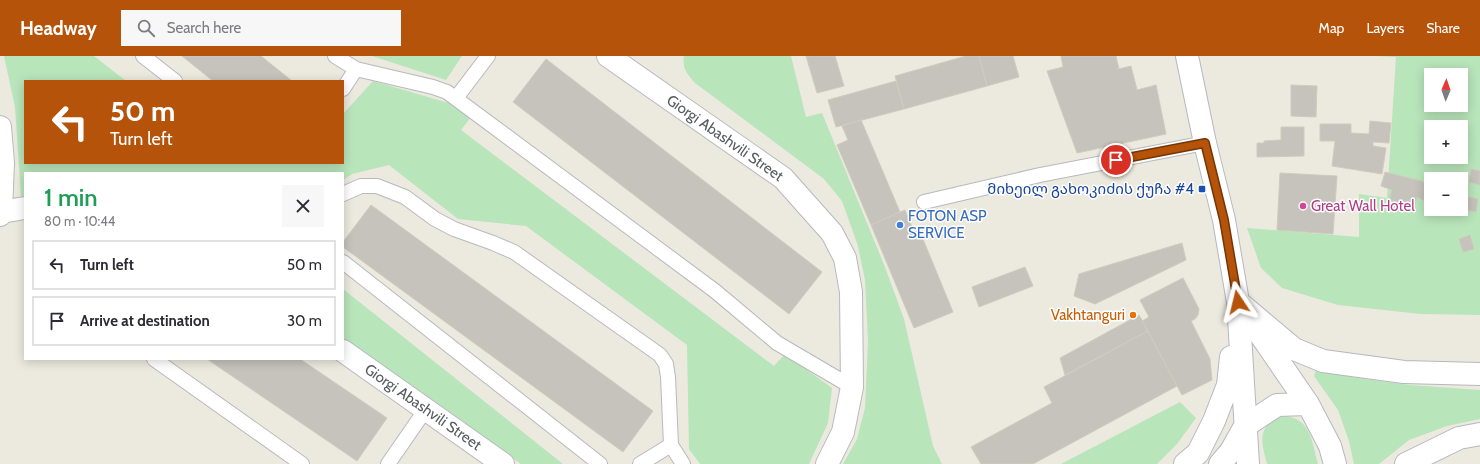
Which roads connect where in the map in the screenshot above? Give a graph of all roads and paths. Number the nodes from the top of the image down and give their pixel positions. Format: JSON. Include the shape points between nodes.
{"nodes":[{"id":1,"x":143,"y":56,"type":"edge"},
{"id":2,"x":335,"y":56,"type":"edge"},
{"id":3,"x":488,"y":56,"type":"edge"},
{"id":4,"x":608,"y":56,"type":"edge"},
{"id":5,"x":1187,"y":56,"type":"edge"},
{"id":6,"x":356,"y":68,"type":"junction"},
{"id":7,"x":174,"y":80,"type":"edge"},
{"id":8,"x":344,"y":87,"type":"edge"},
{"id":9,"x":456,"y":98,"type":"junction"},
{"id":10,"x":0,"y":127,"type":"edge"},
{"id":11,"x":1205,"y":143,"type":"junction"},
{"id":12,"x":344,"y":194,"type":"edge"},
{"id":13,"x":924,"y":202,"type":"dead end"},
{"id":14,"x":24,"y":208,"type":"edge"},
{"id":15,"x":1,"y":214,"type":"edge"},
{"id":16,"x":344,"y":263,"type":"edge"},
{"id":17,"x":1238,"y":302,"type":"junction"},
{"id":18,"x":344,"y":352,"type":"edge"},
{"id":19,"x":155,"y":360,"type":"edge"},
{"id":20,"x":1480,"y":374,"type":"edge"},
{"id":21,"x":852,"y":387,"type":"junction"},
{"id":22,"x":1308,"y":404,"type":"junction"},
{"id":23,"x":426,"y":409,"type":"junction"},
{"id":24,"x":1245,"y":426,"type":"junction"},
{"id":25,"x":1480,"y":434,"type":"edge"},
{"id":26,"x":671,"y":445,"type":"junction"},
{"id":27,"x":302,"y":464,"type":"edge"},
{"id":28,"x":388,"y":464,"type":"edge"},
{"id":29,"x":503,"y":464,"type":"edge"},
{"id":30,"x":600,"y":464,"type":"edge"},
{"id":31,"x":640,"y":464,"type":"edge"},
{"id":32,"x":683,"y":464,"type":"edge"},
{"id":33,"x":827,"y":464,"type":"edge"},
{"id":34,"x":1185,"y":464,"type":"edge"},
{"id":35,"x":1220,"y":464,"type":"edge"},
{"id":36,"x":1248,"y":464,"type":"edge"},
{"id":37,"x":1335,"y":464,"type":"edge"},
{"id":38,"x":1406,"y":464,"type":"edge"}],
"edges":[{"from":1,"to":7,"type":"lane"},
{"from":2,"to":6,"type":"lane"},
{"from":3,"to":9,"type":"lane"},
{"from":4,"to":21,"type":"main road","name":"Giorgi Abashvili Street","via":[[784,178],[832,233],[844,258],[851,292]]},
{"from":5,"to":11,"type":"main road"},
{"from":6,"to":8,"type":"lane"},
{"from":6,"to":9,"type":"lane","via":[[433,87]]},
{"from":9,"to":21,"type":"lane","via":[[714,291],[777,343]]},
{"from":10,"to":15,"type":"main road","via":[[3,163]]},
{"from":11,"to":13,"type":"lane","via":[[1040,175]]},
{"from":11,"to":17,"type":"main road","via":[[1224,220]]},
{"from":12,"to":26,"type":"lane","via":[[361,186],[377,186],[405,197],[435,219],[454,229],[514,252],[660,355],[666,364],[668,377]]},
{"from":14,"to":15,"type":"main road"},
{"from":16,"to":30,"type":"lane"},
{"from":17,"to":20,"type":"main road","via":[[1294,349],[1323,361],[1404,372]]},
{"from":17,"to":22,"type":"main road"},
{"from":17,"to":24,"type":"main road"},
{"from":17,"to":34,"type":"main road","via":[[1228,385],[1198,453]]},
{"from":18,"to":23,"type":"main road","name":"Giorgi Abashvili Street"},
{"from":19,"to":27,"type":"lane"},
{"from":21,"to":33,"type":"main road","name":"Giorgi Abashvili Street","via":[[843,432]]},
{"from":22,"to":24,"type":"main road","via":[[1277,405]]},
{"from":22,"to":37,"type":"main road","via":[[1330,446]]},
{"from":23,"to":28,"type":"lane"},
{"from":23,"to":29,"type":"main road","name":"Giorgi Abashvili Street"},
{"from":24,"to":35,"type":"main road","via":[[1231,451]]},
{"from":24,"to":36,"type":"main road"},
{"from":25,"to":38,"type":"main road","via":[[1459,438]]},
{"from":26,"to":31,"type":"lane"},
{"from":26,"to":32,"type":"lane"}]}
